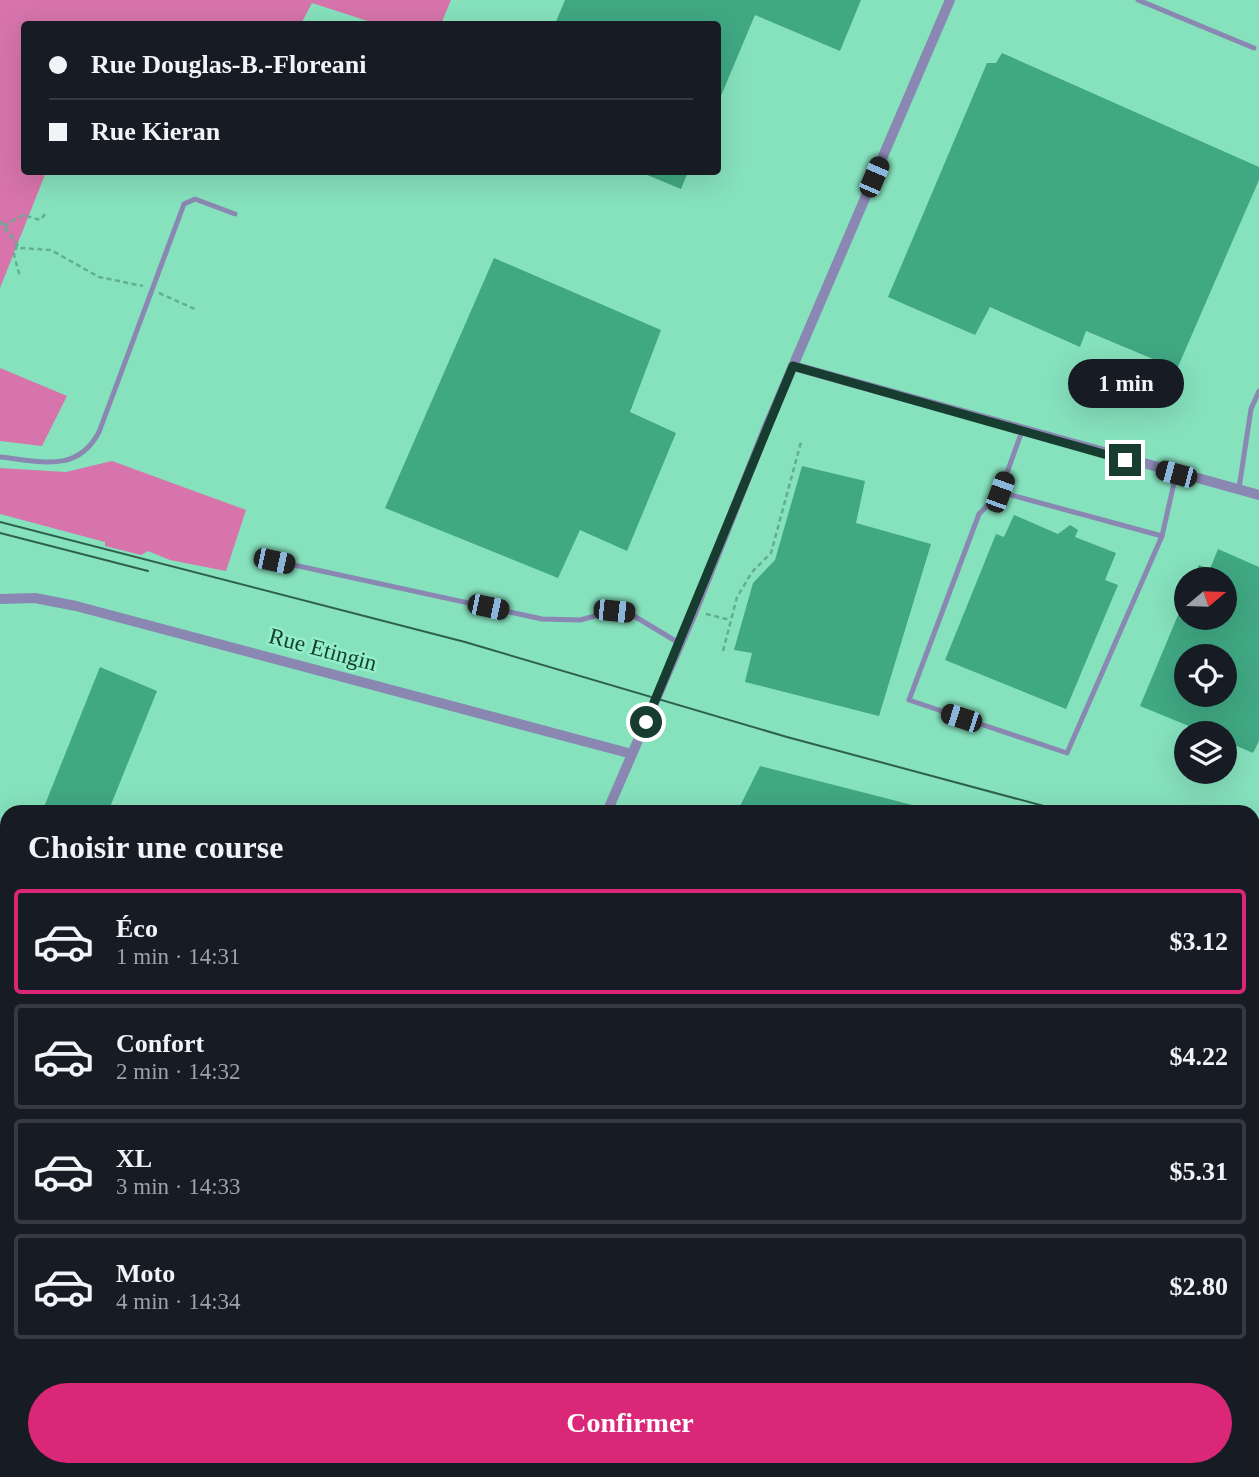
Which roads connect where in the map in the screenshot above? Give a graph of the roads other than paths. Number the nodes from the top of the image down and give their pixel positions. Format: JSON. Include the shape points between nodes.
{"nodes":[{"id":1,"x":950,"y":0,"type":"edge"},
{"id":2,"x":1138,"y":0,"type":"edge"},
{"id":3,"x":1254,"y":48,"type":"dead end"},
{"id":4,"x":235,"y":214,"type":"dead end"},
{"id":5,"x":793,"y":366,"type":"junction"},
{"id":6,"x":1259,"y":391,"type":"edge"},
{"id":7,"x":1251,"y":409,"type":"junction"},
{"id":8,"x":1259,"y":413,"type":"edge"},
{"id":9,"x":1023,"y":431,"type":"junction"},
{"id":10,"x":0,"y":457,"type":"edge"},
{"id":11,"x":1176,"y":474,"type":"junction"},
{"id":12,"x":1000,"y":492,"type":"junction"},
{"id":13,"x":1238,"y":492,"type":"junction"},
{"id":14,"x":1259,"y":495,"type":"edge"},
{"id":15,"x":1162,"y":536,"type":"junction"},
{"id":16,"x":257,"y":557,"type":"dead end"},
{"id":17,"x":0,"y":599,"type":"edge"},
{"id":18,"x":679,"y":644,"type":"junction"},
{"id":19,"x":632,"y":754,"type":"junction"},
{"id":20,"x":610,"y":805,"type":"edge"}],
"edges":[{"from":1,"to":5,"type":"street"},
{"from":2,"to":3,"type":"lane"},
{"from":4,"to":10,"type":"lane","via":[[195,199],[184,204],[99,432],[87,450],[57,462]]},
{"from":5,"to":9,"type":"street"},
{"from":5,"to":18,"type":"street"},
{"from":6,"to":7,"type":"lane"},
{"from":7,"to":8,"type":"lane"},
{"from":7,"to":13,"type":"lane"},
{"from":9,"to":11,"type":"street"},
{"from":9,"to":12,"type":"lane"},
{"from":11,"to":13,"type":"street"},
{"from":11,"to":15,"type":"lane"},
{"from":12,"to":15,"type":"lane"},
{"from":12,"to":15,"type":"lane","via":[[979,514],[909,700],[1067,753]]},
{"from":13,"to":14,"type":"street"},
{"from":16,"to":18,"type":"lane","via":[[542,619],[580,620],[614,611],[629,613]]},
{"from":17,"to":19,"type":"street","name":"Rue Etingin","via":[[35,598],[76,606]]},
{"from":18,"to":19,"type":"street"},
{"from":19,"to":20,"type":"street"}]}
